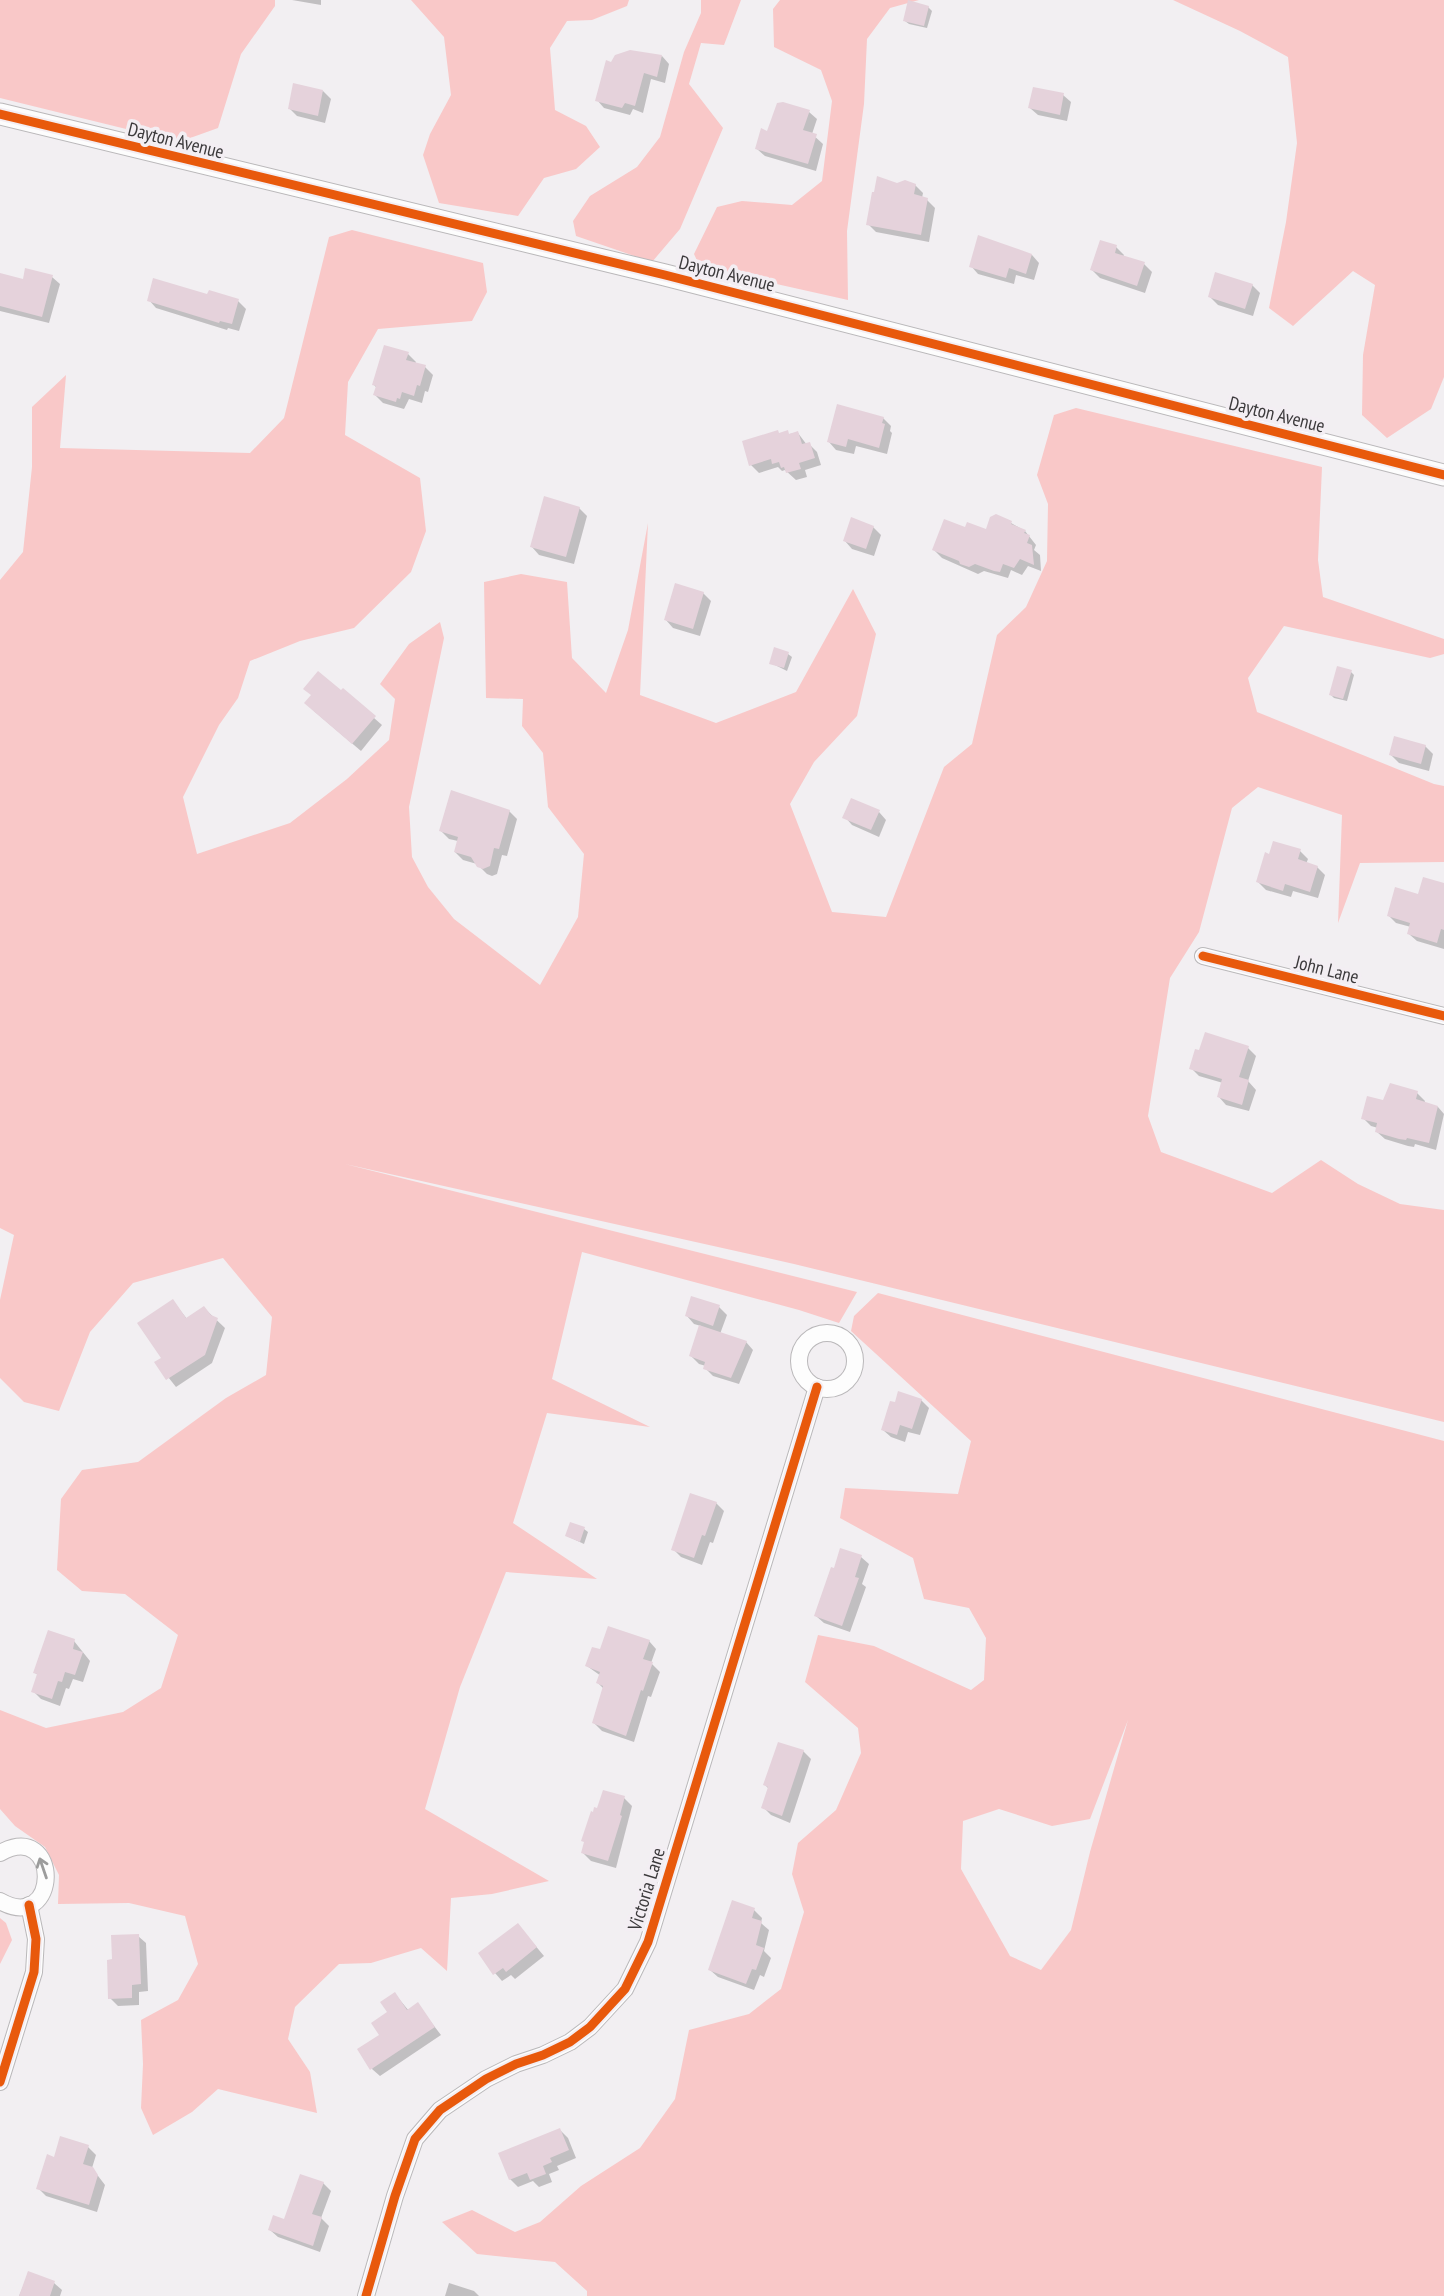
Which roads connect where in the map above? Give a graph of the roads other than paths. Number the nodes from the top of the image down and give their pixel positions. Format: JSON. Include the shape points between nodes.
{"nodes":[{"id":1,"x":0,"y":114,"type":"edge"},
{"id":2,"x":1444,"y":475,"type":"edge"},
{"id":3,"x":1203,"y":956,"type":"dead end"},
{"id":4,"x":1444,"y":1016,"type":"edge"},
{"id":5,"x":817,"y":1387,"type":"dead end"},
{"id":6,"x":0,"y":1853,"type":"edge"},
{"id":7,"x":0,"y":1901,"type":"edge"},
{"id":8,"x":29,"y":1905,"type":"junction"},
{"id":9,"x":0,"y":2082,"type":"edge"},
{"id":10,"x":366,"y":2296,"type":"edge"}],
"edges":[{"from":1,"to":2,"type":"street","name":"Dayton Avenue","via":[[665,275]]},
{"from":3,"to":4,"type":"street","name":"John Lane"},
{"from":5,"to":10,"type":"street","name":"Victoria Lane","via":[[648,1942],[625,1989],[570,2042],[506,2069],[440,2110],[415,2139]]},
{"from":8,"to":6,"type":"street","one_way":true,"via":[[47,1882],[44,1863],[29,1849],[9,1848]]},
{"from":7,"to":8,"type":"street","via":[[10,1906]]},
{"from":8,"to":9,"type":"street","via":[[36,1939],[34,1972]]}]}
